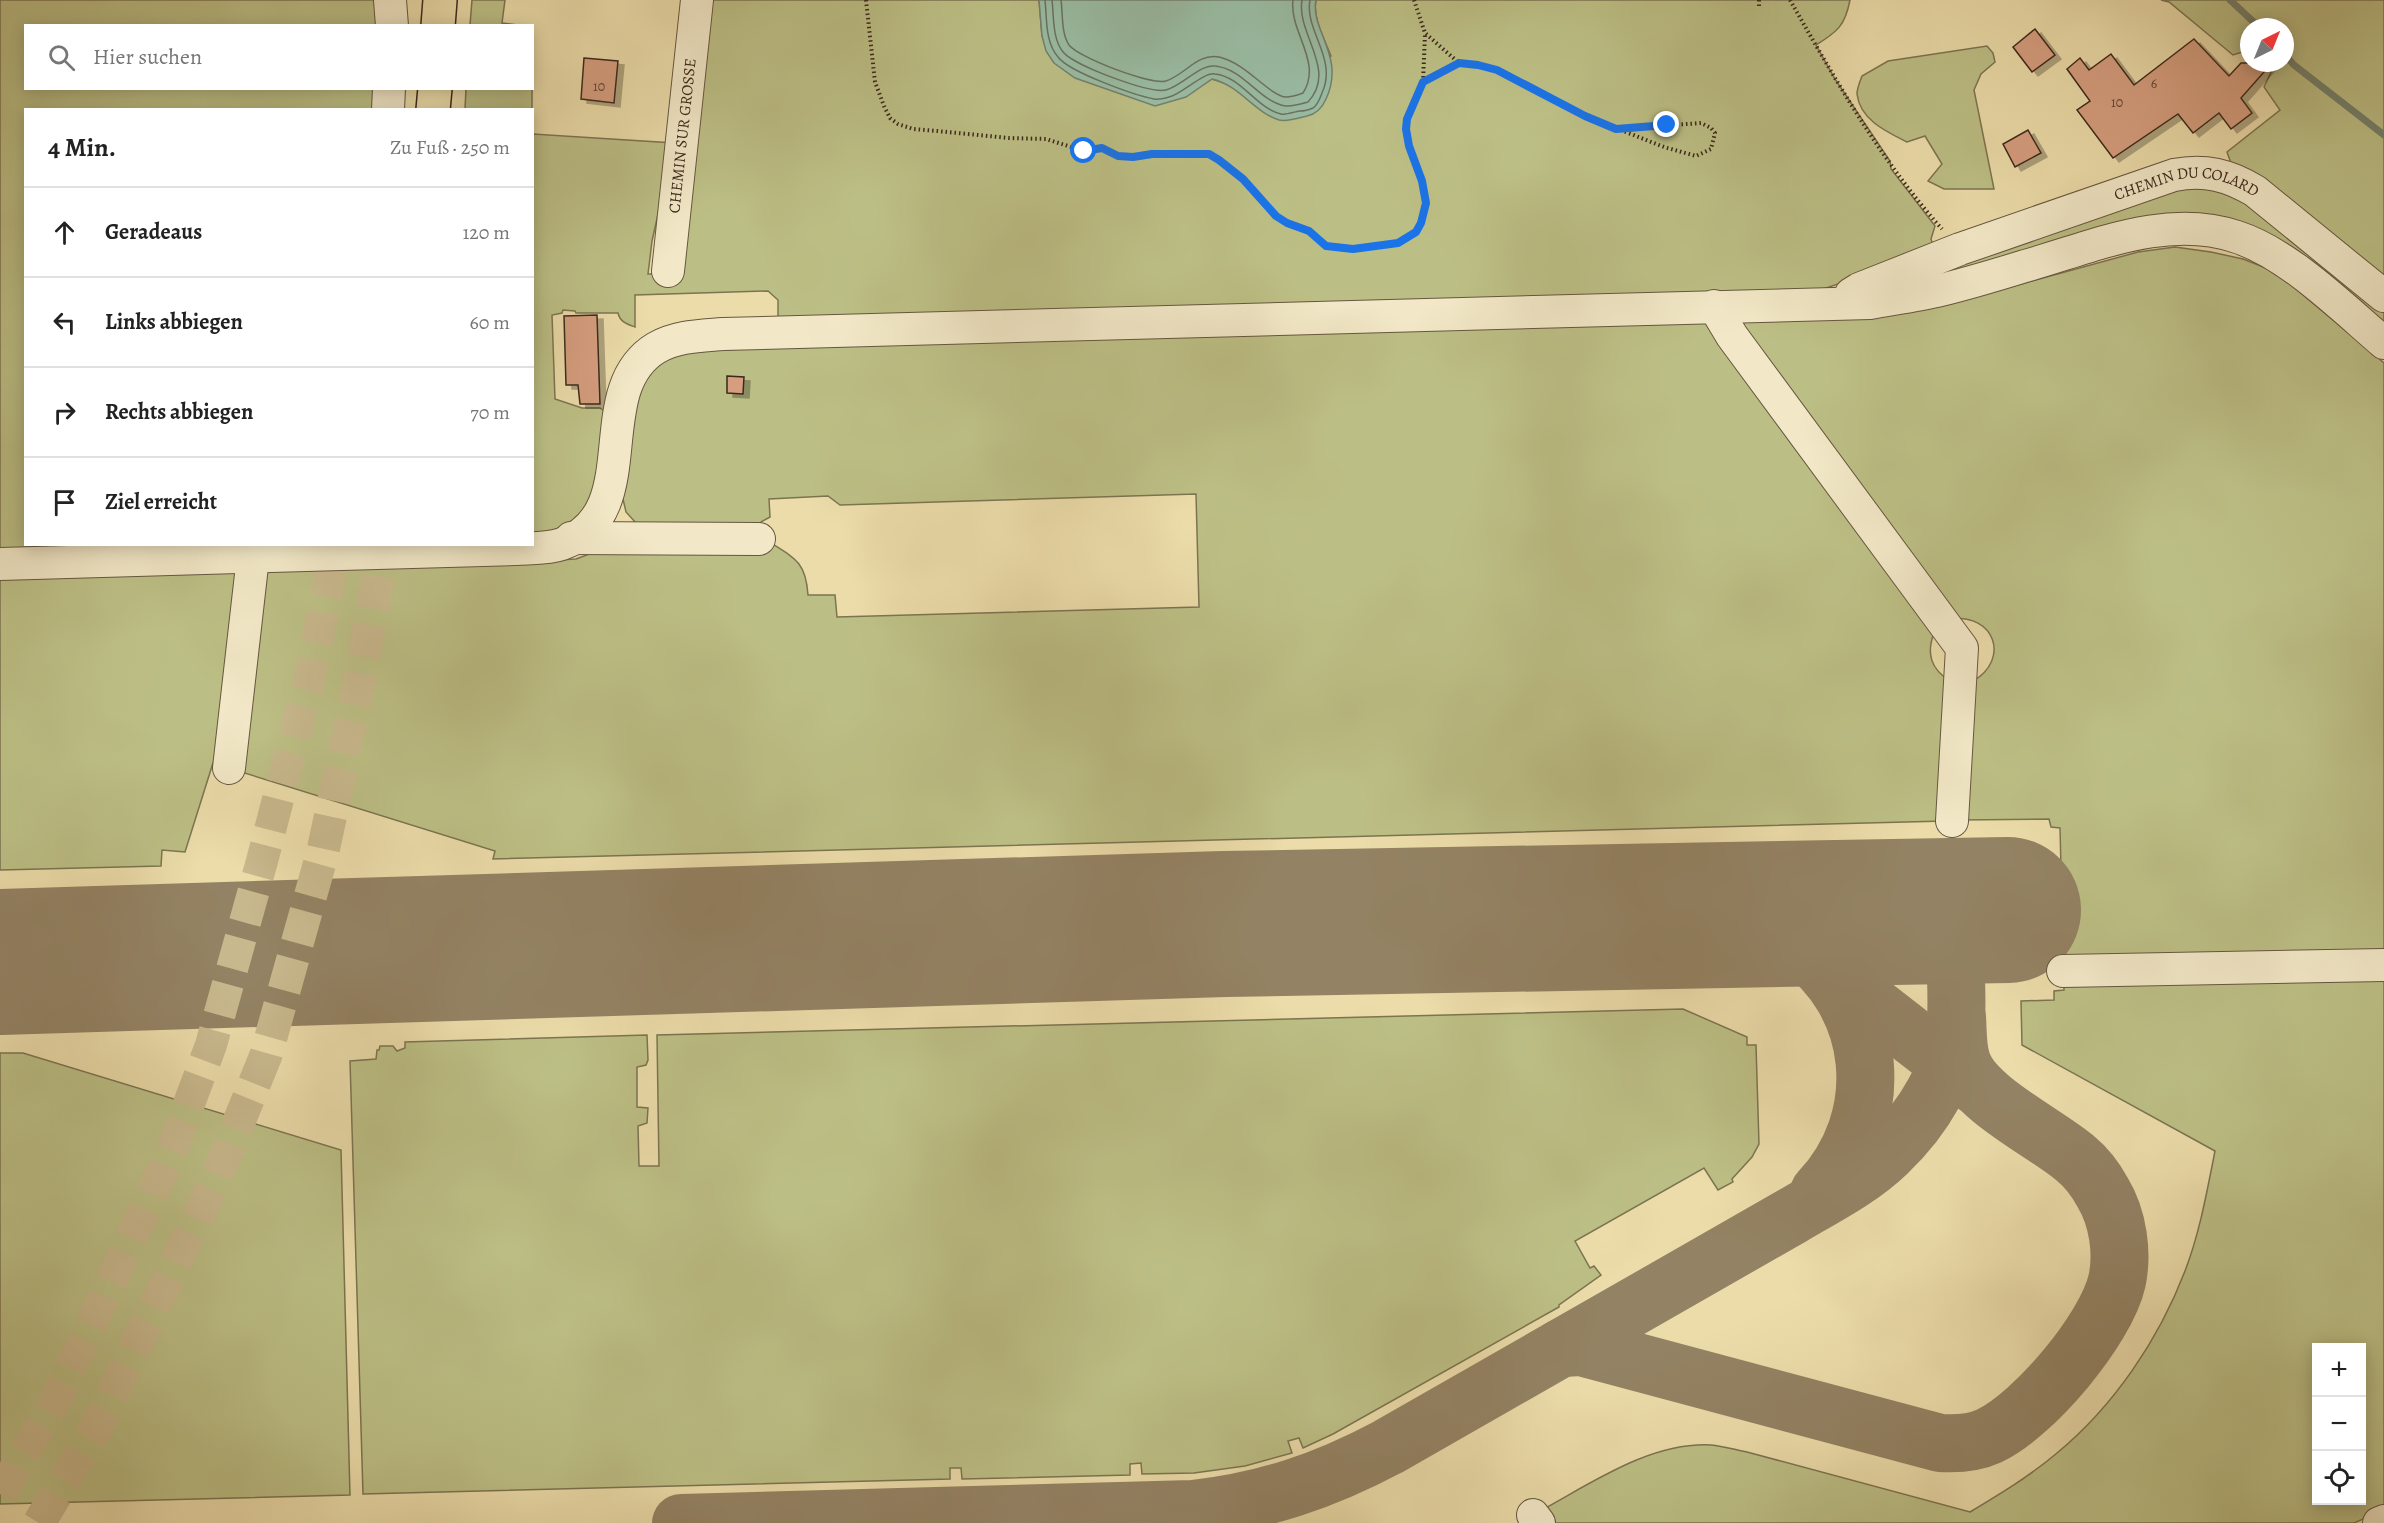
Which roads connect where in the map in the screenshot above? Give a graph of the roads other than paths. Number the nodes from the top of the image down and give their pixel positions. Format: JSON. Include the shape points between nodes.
{"nodes":[{"id":1,"x":390,"y":0,"type":"edge"},
{"id":2,"x":440,"y":0,"type":"edge"},
{"id":3,"x":697,"y":0,"type":"edge"},
{"id":4,"x":392,"y":24,"type":"edge"},
{"id":5,"x":438,"y":24,"type":"edge"},
{"id":6,"x":389,"y":90,"type":"edge"},
{"id":7,"x":435,"y":90,"type":"edge"},
{"id":8,"x":388,"y":108,"type":"edge"},
{"id":9,"x":433,"y":108,"type":"edge"},
{"id":10,"x":668,"y":271,"type":"dead end"},
{"id":11,"x":2384,"y":296,"type":"edge"},
{"id":12,"x":1838,"y":303,"type":"junction"},
{"id":13,"x":1714,"y":306,"type":"junction"},
{"id":14,"x":2384,"y":343,"type":"edge"},
{"id":15,"x":572,"y":538,"type":"junction"},
{"id":16,"x":759,"y":539,"type":"dead end"},
{"id":17,"x":253,"y":557,"type":"junction"},
{"id":18,"x":0,"y":564,"type":"edge"},
{"id":19,"x":229,"y":768,"type":"dead end"},
{"id":20,"x":1952,"y":820,"type":"dead end"},
{"id":21,"x":2384,"y":965,"type":"edge"},
{"id":22,"x":2063,"y":971,"type":"dead end"},
{"id":23,"x":2384,"y":1521,"type":"edge"},
{"id":24,"x":2379,"y":1523,"type":"edge"}],
"edges":[{"from":1,"to":4,"type":"street"},
{"from":2,"to":5,"type":"main road"},
{"from":3,"to":10,"type":"street","name":"CHEMIN SUR GROSSE"},
{"from":6,"to":8,"type":"street"},
{"from":7,"to":9,"type":"main road"},
{"from":11,"to":12,"type":"street","name":"CHEMIN DU COLARD","via":[[2255,191],[2240,182],[2194,171],[1960,249],[1859,289]]},
{"from":12,"to":13,"type":"street"},
{"from":12,"to":14,"type":"street","via":[[1870,303],[1937,291],[2114,240],[2157,230],[2196,229],[2237,237],[2270,251]]},
{"from":13,"to":15,"type":"street","via":[[685,337],[648,354],[627,384],[606,500],[588,528]]},
{"from":13,"to":20,"type":"street","via":[[1732,336],[1962,648]]},
{"from":15,"to":16,"type":"street"},
{"from":15,"to":17,"type":"street","via":[[555,545],[516,549]]},
{"from":17,"to":18,"type":"street"},
{"from":17,"to":19,"type":"street"},
{"from":21,"to":22,"type":"street"},
{"from":23,"to":24,"type":"street"}]}
